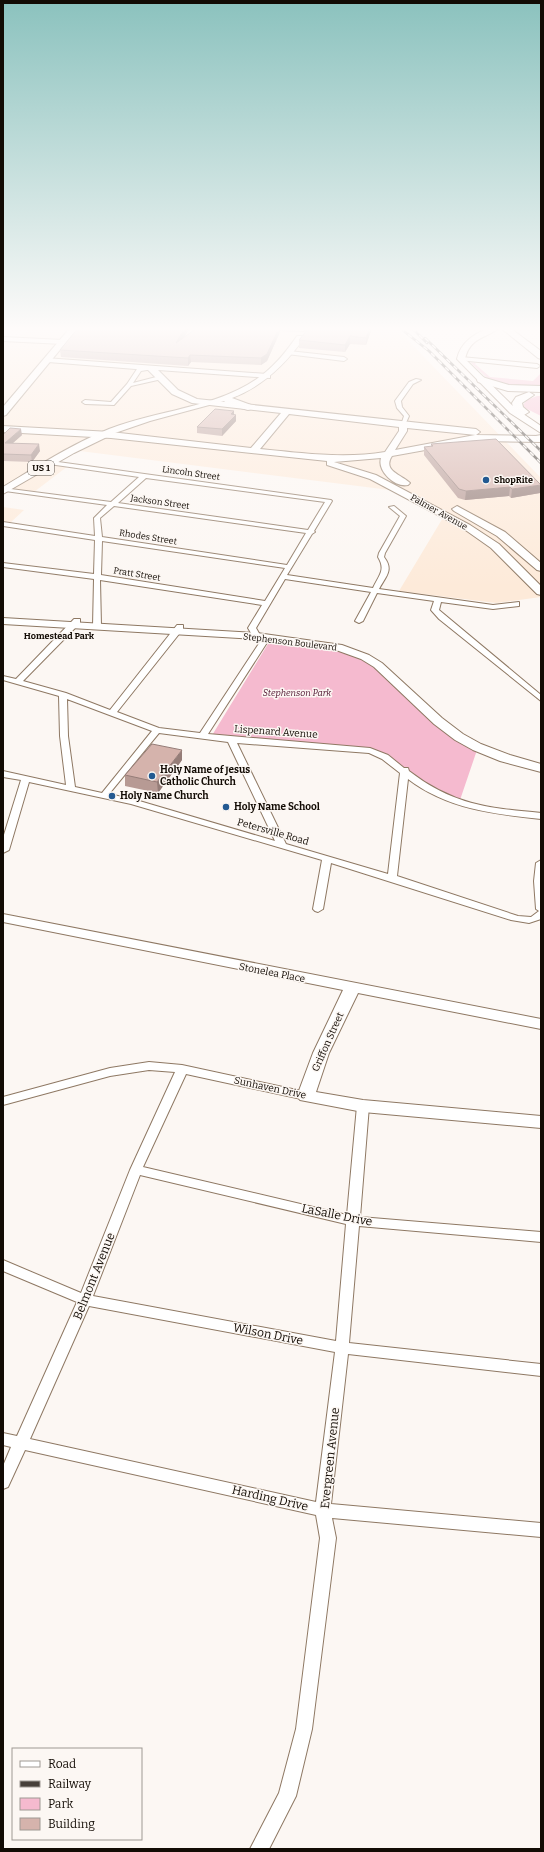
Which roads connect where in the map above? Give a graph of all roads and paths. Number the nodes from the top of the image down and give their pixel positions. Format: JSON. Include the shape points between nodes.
{"nodes":[{"id":1,"x":166,"y":414,"type":"edge"},
{"id":2,"x":283,"y":414,"type":"edge"},
{"id":3,"x":317,"y":414,"type":"edge"},
{"id":4,"x":406,"y":414,"type":"edge"},
{"id":5,"x":517,"y":414,"type":"edge"},
{"id":6,"x":531,"y":414,"type":"edge"},
{"id":7,"x":536,"y":416,"type":"dead end"},
{"id":8,"x":403,"y":424,"type":"junction"},
{"id":9,"x":3,"y":429,"type":"edge"},
{"id":10,"x":103,"y":434,"type":"junction"},
{"id":11,"x":540,"y":434,"type":"edge"},
{"id":12,"x":253,"y":451,"type":"junction"},
{"id":13,"x":388,"y":454,"type":"junction"},
{"id":14,"x":320,"y":459,"type":"junction"},
{"id":15,"x":51,"y":463,"type":"junction"},
{"id":16,"x":145,"y":476,"type":"junction"},
{"id":17,"x":4,"y":490,"type":"edge"},
{"id":18,"x":419,"y":490,"type":"dead end"},
{"id":19,"x":112,"y":504,"type":"junction"},
{"id":20,"x":450,"y":506,"type":"dead end"},
{"id":21,"x":392,"y":508,"type":"dead end"},
{"id":22,"x":3,"y":524,"type":"edge"},
{"id":23,"x":312,"y":532,"type":"junction"},
{"id":24,"x":98,"y":538,"type":"junction"},
{"id":25,"x":3,"y":565,"type":"edge"},
{"id":26,"x":289,"y":567,"type":"junction"},
{"id":27,"x":541,"y":568,"type":"edge"},
{"id":28,"x":97,"y":577,"type":"junction"},
{"id":29,"x":284,"y":577,"type":"junction"},
{"id":30,"x":375,"y":590,"type":"junction"},
{"id":31,"x":541,"y":592,"type":"edge"},
{"id":32,"x":438,"y":599,"type":"junction"},
{"id":33,"x":267,"y":604,"type":"junction"},
{"id":34,"x":516,"y":604,"type":"dead end"},
{"id":35,"x":3,"y":616,"type":"edge"},
{"id":36,"x":3,"y":621,"type":"edge"},
{"id":37,"x":359,"y":621,"type":"dead end"},
{"id":38,"x":75,"y":623,"type":"junction"},
{"id":39,"x":98,"y":625,"type":"junction"},
{"id":40,"x":178,"y":630,"type":"junction"},
{"id":41,"x":256,"y":634,"type":"junction"},
{"id":42,"x":3,"y":678,"type":"edge"},
{"id":43,"x":18,"y":682,"type":"junction"},
{"id":44,"x":62,"y":695,"type":"junction"},
{"id":45,"x":541,"y":699,"type":"edge"},
{"id":46,"x":112,"y":713,"type":"junction"},
{"id":47,"x":157,"y":730,"type":"junction"},
{"id":48,"x":202,"y":737,"type":"junction"},
{"id":49,"x":231,"y":740,"type":"junction"},
{"id":50,"x":541,"y":761,"type":"edge"},
{"id":51,"x":541,"y":768,"type":"edge"},
{"id":52,"x":405,"y":770,"type":"junction"},
{"id":53,"x":3,"y":774,"type":"edge"},
{"id":54,"x":26,"y":778,"type":"junction"},
{"id":55,"x":71,"y":787,"type":"junction"},
{"id":56,"x":105,"y":794,"type":"junction"},
{"id":57,"x":541,"y":816,"type":"edge"},
{"id":58,"x":282,"y":846,"type":"junction"},
{"id":59,"x":4,"y":850,"type":"dead end"},
{"id":60,"x":328,"y":859,"type":"junction"},
{"id":61,"x":541,"y":863,"type":"edge"},
{"id":62,"x":392,"y":878,"type":"junction"},
{"id":63,"x":318,"y":909,"type":"dead end"},
{"id":64,"x":541,"y":910,"type":"edge"},
{"id":65,"x":537,"y":917,"type":"edge"},
{"id":66,"x":3,"y":918,"type":"edge"},
{"id":67,"x":352,"y":988,"type":"junction"},
{"id":68,"x":541,"y":1024,"type":"edge"},
{"id":69,"x":182,"y":1069,"type":"junction"},
{"id":70,"x":306,"y":1096,"type":"junction"},
{"id":71,"x":3,"y":1101,"type":"edge"},
{"id":72,"x":363,"y":1106,"type":"junction"},
{"id":73,"x":541,"y":1122,"type":"edge"},
{"id":74,"x":136,"y":1170,"type":"junction"},
{"id":75,"x":354,"y":1221,"type":"junction"},
{"id":76,"x":541,"y":1237,"type":"edge"},
{"id":77,"x":3,"y":1265,"type":"edge"},
{"id":78,"x":85,"y":1300,"type":"junction"},
{"id":79,"x":342,"y":1348,"type":"junction"},
{"id":80,"x":541,"y":1370,"type":"edge"},
{"id":81,"x":3,"y":1439,"type":"edge"},
{"id":82,"x":22,"y":1443,"type":"junction"},
{"id":83,"x":3,"y":1482,"type":"edge"},
{"id":84,"x":323,"y":1510,"type":"junction"},
{"id":85,"x":541,"y":1530,"type":"edge"},
{"id":86,"x":259,"y":1849,"type":"edge"}],
"edges":[{"from":1,"to":10,"type":"main road","number":"US 1"},
{"from":2,"to":12,"type":"street"},
{"from":3,"to":8,"type":"street"},
{"from":4,"to":8,"type":"street","via":[[407,419]]},
{"from":5,"to":11,"type":"street"},
{"from":6,"to":7,"type":"street"},
{"from":8,"to":11,"type":"street","via":[[446,430]]},
{"from":8,"to":13,"type":"street","via":[[403,431]]},
{"from":9,"to":10,"type":"street"},
{"from":10,"to":12,"type":"street"},
{"from":10,"to":15,"type":"main road","number":"US 1"},
{"from":11,"to":13,"type":"street","via":[[475,438]]},
{"from":12,"to":14,"type":"street"},
{"from":13,"to":14,"type":"street"},
{"from":13,"to":18,"type":"street","name":"Palmer Avenue","via":[[384,464],[389,475]]},
{"from":14,"to":31,"type":"street","name":"Palmer Avenue","via":[[373,477],[468,526],[495,546]]},
{"from":15,"to":16,"type":"street","name":"Lincoln Street"},
{"from":15,"to":17,"type":"main road","number":"US 1"},
{"from":16,"to":19,"type":"street"},
{"from":16,"to":23,"type":"street","name":"Lincoln Street","via":[[329,501]]},
{"from":17,"to":19,"type":"street","name":"Jackson Street"},
{"from":19,"to":23,"type":"street","name":"Jackson Street"},
{"from":19,"to":24,"type":"street","via":[[97,518]]},
{"from":20,"to":27,"type":"street","name":"Palmer Avenue","via":[[501,534]]},
{"from":21,"to":30,"type":"street","via":[[403,516],[382,553],[381,557],[386,566]]},
{"from":22,"to":24,"type":"street","name":"Rhodes Street"},
{"from":23,"to":26,"type":"street"},
{"from":24,"to":26,"type":"street","name":"Rhodes Street"},
{"from":24,"to":28,"type":"street"},
{"from":25,"to":28,"type":"street","name":"Pratt Street"},
{"from":26,"to":29,"type":"street"},
{"from":28,"to":33,"type":"street","name":"Pratt Street"},
{"from":28,"to":39,"type":"street"},
{"from":29,"to":30,"type":"street"},
{"from":29,"to":33,"type":"street"},
{"from":30,"to":32,"type":"street"},
{"from":30,"to":37,"type":"street"},
{"from":32,"to":34,"type":"street","via":[[493,607]]},
{"from":32,"to":45,"type":"street","via":[[435,610],[442,617]]},
{"from":33,"to":41,"type":"street","via":[[252,628]]},
{"from":35,"to":38,"type":"street","name":"Stephenson Boulevard"},
{"from":36,"to":38,"type":"street","name":"Stephenson Boulevard"},
{"from":38,"to":39,"type":"street","name":"Stephenson Boulevard"},
{"from":38,"to":43,"type":"street"},
{"from":39,"to":40,"type":"street","name":"Stephenson Boulevard"},
{"from":40,"to":41,"type":"street","name":"Stephenson Boulevard"},
{"from":40,"to":46,"type":"street"},
{"from":41,"to":48,"type":"street","via":[[264,641]]},
{"from":41,"to":50,"type":"street","name":"Stephenson Boulevard","via":[[336,642],[370,651],[392,666],[458,727],[495,746]]},
{"from":41,"to":51,"type":"street","name":"Stephenson Boulevard","via":[[338,647],[365,656],[459,737],[506,758]]},
{"from":42,"to":43,"type":"street","name":"Lispenard Avenue"},
{"from":43,"to":44,"type":"street","name":"Lispenard Avenue"},
{"from":44,"to":46,"type":"street","name":"Lispenard Avenue"},
{"from":44,"to":55,"type":"street","via":[[64,736]]},
{"from":46,"to":47,"type":"street","name":"Lispenard Avenue"},
{"from":47,"to":48,"type":"street","name":"Lispenard Avenue"},
{"from":47,"to":56,"type":"street"},
{"from":48,"to":49,"type":"street","name":"Lispenard Avenue"},
{"from":49,"to":52,"type":"street","name":"Lispenard Avenue","via":[[370,751]]},
{"from":49,"to":58,"type":"street"},
{"from":52,"to":57,"type":"street","name":"Lispenard Avenue","via":[[423,786],[456,802],[493,811]]},
{"from":52,"to":62,"type":"street"},
{"from":53,"to":54,"type":"street","name":"Petersville Road"},
{"from":54,"to":55,"type":"street","name":"Petersville Road"},
{"from":54,"to":59,"type":"street"},
{"from":55,"to":56,"type":"street","name":"Petersville Road"},
{"from":56,"to":58,"type":"street","name":"Petersville Road"},
{"from":58,"to":60,"type":"street","name":"Petersville Road"},
{"from":60,"to":62,"type":"street","name":"Petersville Road"},
{"from":60,"to":63,"type":"street"},
{"from":61,"to":64,"type":"street"},
{"from":62,"to":65,"type":"street","name":"Petersville Road","via":[[526,921]]},
{"from":66,"to":67,"type":"street","name":"Stonelea Place"},
{"from":67,"to":68,"type":"street","name":"Stonelea Place"},
{"from":67,"to":70,"type":"street","name":"Griffon Street","via":[[320,1052]]},
{"from":69,"to":70,"type":"street","name":"Sunhaven Drive"},
{"from":69,"to":71,"type":"street","name":"Sunhaven Drive","via":[[149,1066],[110,1072]]},
{"from":69,"to":74,"type":"street","name":"Belmont Avenue"},
{"from":70,"to":72,"type":"street","name":"Sunhaven Drive"},
{"from":72,"to":73,"type":"street","name":"Sunhaven Drive"},
{"from":72,"to":75,"type":"street","name":"Evergreen Avenue"},
{"from":74,"to":75,"type":"street","name":"LaSalle Drive"},
{"from":74,"to":78,"type":"street","name":"Belmont Avenue"},
{"from":75,"to":76,"type":"street","name":"LaSalle Drive"},
{"from":75,"to":79,"type":"street","name":"Evergreen Avenue"},
{"from":77,"to":78,"type":"street","name":"Wilson Drive"},
{"from":78,"to":79,"type":"street","name":"Wilson Drive"},
{"from":78,"to":82,"type":"street","name":"Belmont Avenue"},
{"from":79,"to":80,"type":"street","name":"Wilson Drive"},
{"from":79,"to":84,"type":"street","name":"Evergreen Avenue"},
{"from":81,"to":82,"type":"street","name":"Harding Drive"},
{"from":82,"to":83,"type":"street","name":"Belmont Avenue"},
{"from":82,"to":84,"type":"street","name":"Harding Drive"},
{"from":84,"to":85,"type":"street","name":"Harding Drive"},
{"from":84,"to":86,"type":"street","name":"Evergreen Avenue","via":[[328,1538],[304,1729],[287,1796]]}]}
